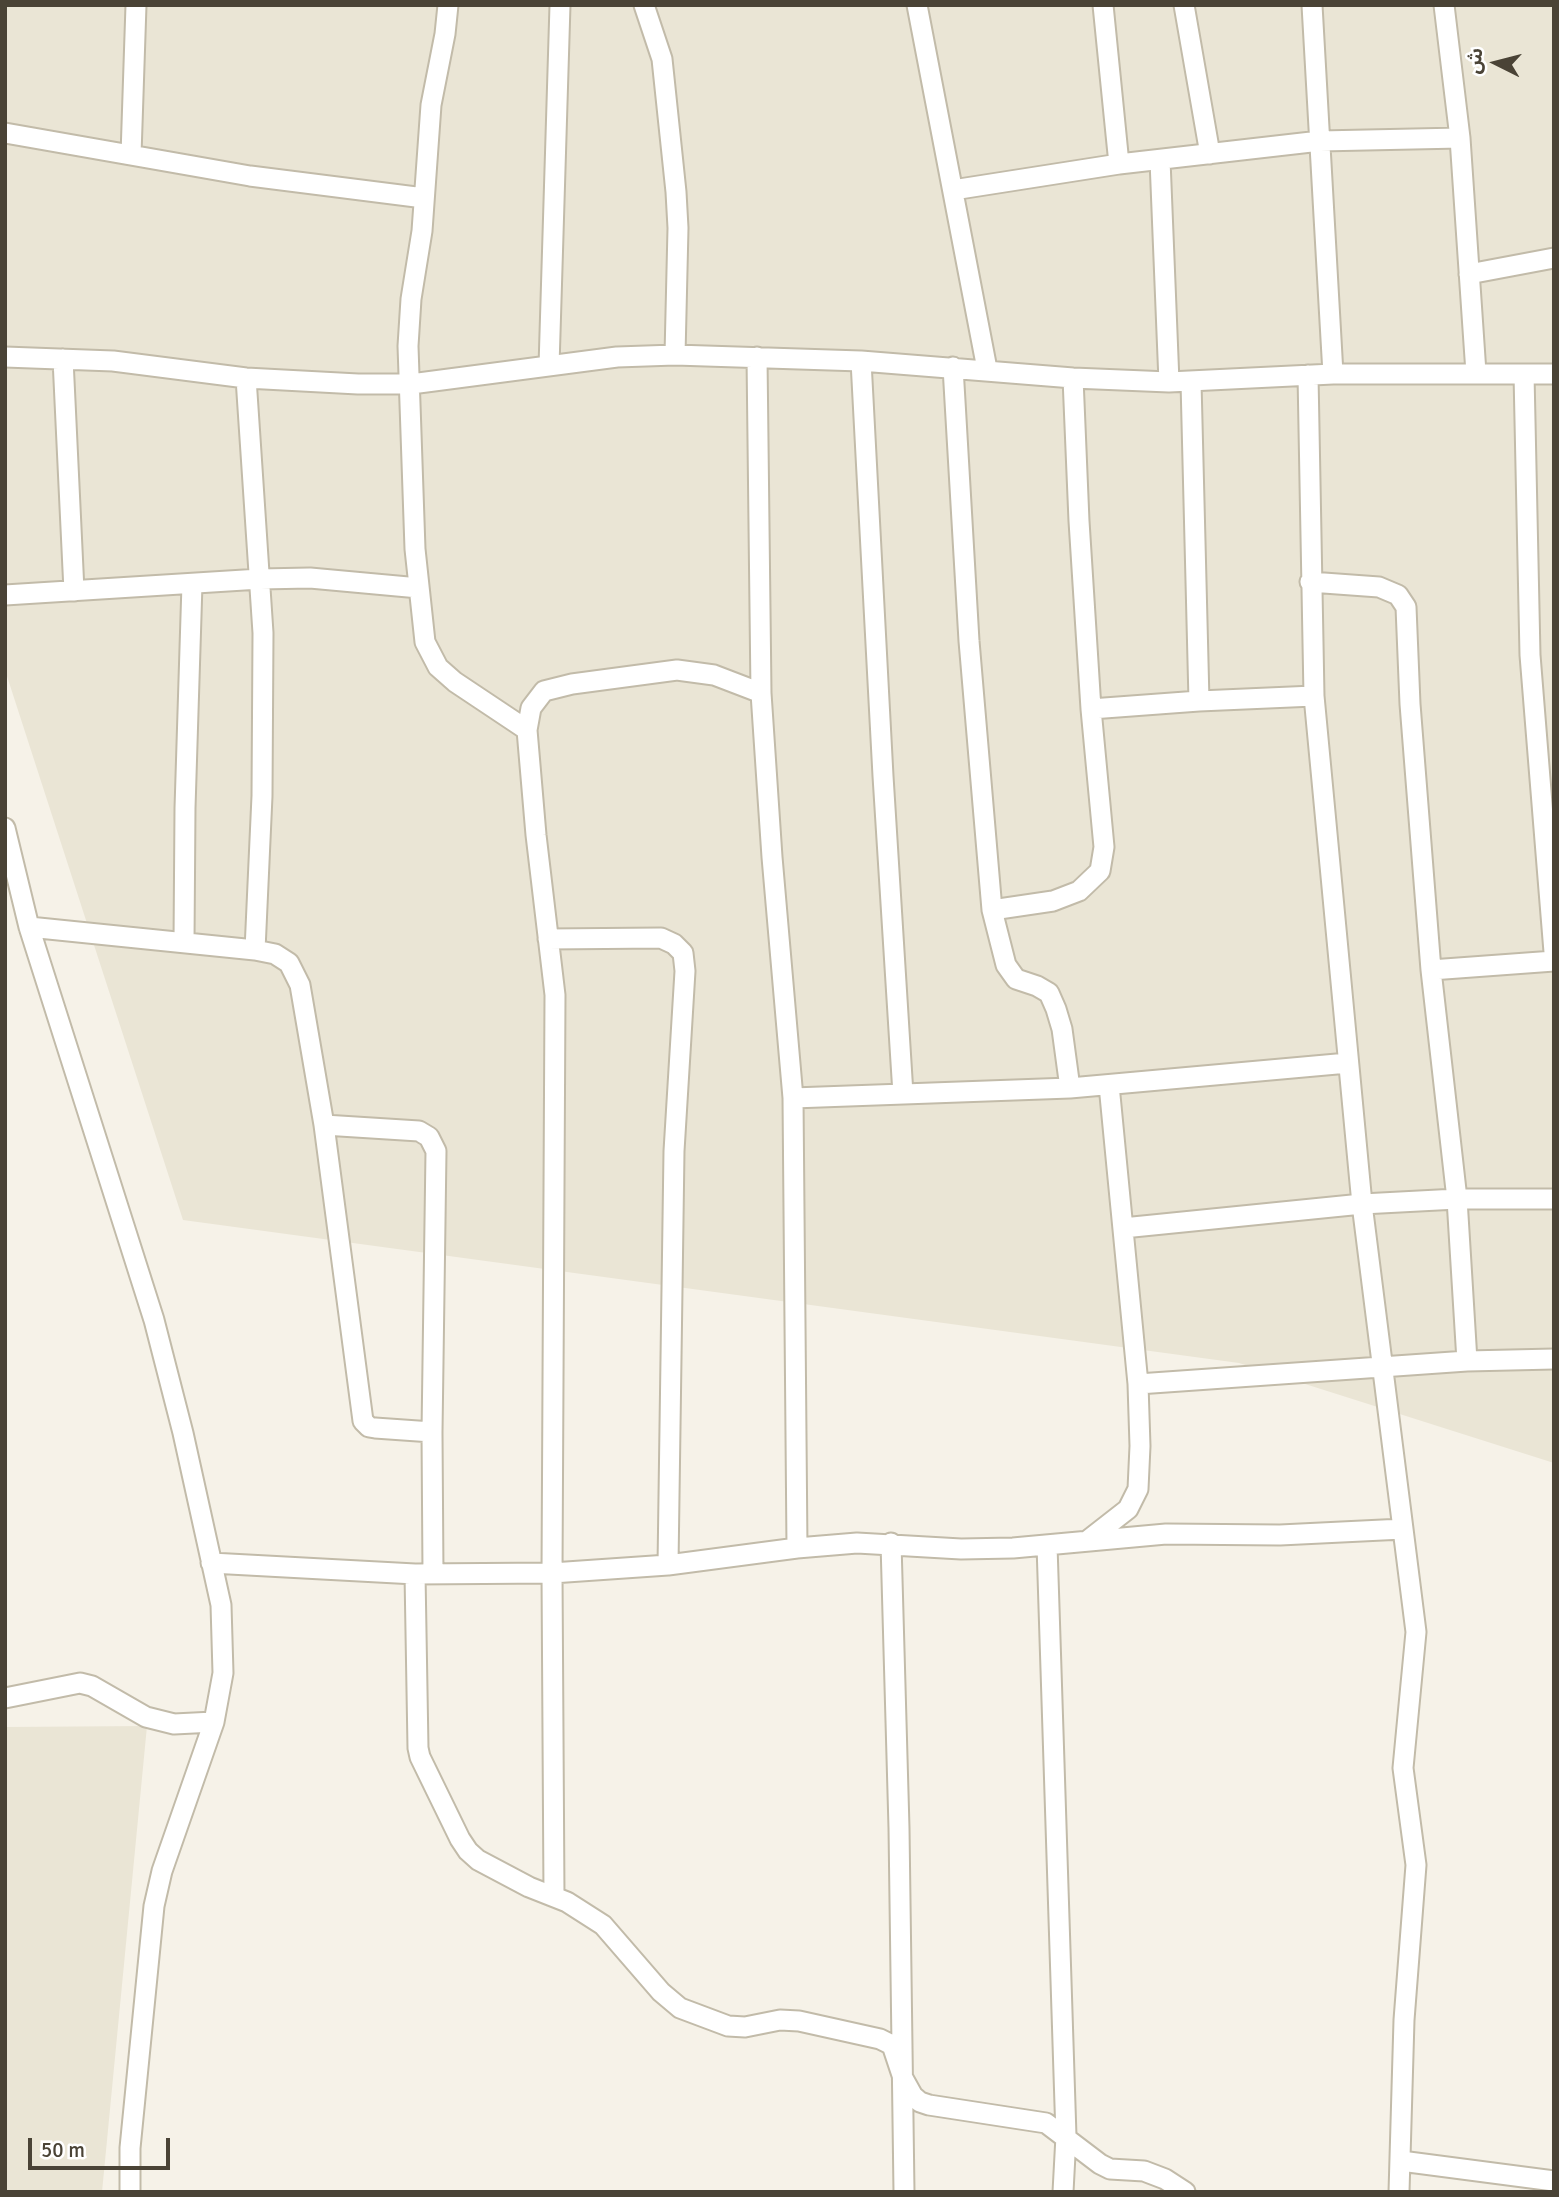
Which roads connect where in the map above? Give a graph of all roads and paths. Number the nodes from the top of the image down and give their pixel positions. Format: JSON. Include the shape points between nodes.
{"nodes":[{"id":1,"x":136,"y":5,"type":"edge"},
{"id":2,"x":448,"y":5,"type":"edge"},
{"id":3,"x":560,"y":5,"type":"edge"},
{"id":4,"x":644,"y":5,"type":"edge"},
{"id":5,"x":917,"y":5,"type":"edge"},
{"id":6,"x":1103,"y":5,"type":"edge"},
{"id":7,"x":1184,"y":5,"type":"edge"},
{"id":8,"x":1312,"y":5,"type":"edge"},
{"id":9,"x":1444,"y":5,"type":"edge"},
{"id":10,"x":5,"y":134,"type":"edge"},
{"id":11,"x":1461,"y":138,"type":"junction"},
{"id":12,"x":1320,"y":141,"type":"junction"},
{"id":13,"x":1210,"y":154,"type":"junction"},
{"id":14,"x":131,"y":155,"type":"junction"},
{"id":15,"x":1160,"y":160,"type":"junction"},
{"id":16,"x":1119,"y":164,"type":"junction"},
{"id":17,"x":953,"y":190,"type":"junction"},
{"id":18,"x":424,"y":198,"type":"junction"},
{"id":19,"x":1554,"y":258,"type":"edge"},
{"id":20,"x":1469,"y":274,"type":"junction"},
{"id":21,"x":675,"y":355,"type":"junction"},
{"id":22,"x":5,"y":357,"type":"edge"},
{"id":23,"x":757,"y":357,"type":"junction"},
{"id":24,"x":63,"y":359,"type":"junction"},
{"id":25,"x":861,"y":361,"type":"junction"},
{"id":26,"x":549,"y":366,"type":"junction"},
{"id":27,"x":953,"y":367,"type":"junction"},
{"id":28,"x":987,"y":369,"type":"junction"},
{"id":29,"x":1476,"y":373,"type":"junction"},
{"id":30,"x":1333,"y":374,"type":"junction"},
{"id":31,"x":1524,"y":374,"type":"junction"},
{"id":32,"x":1554,"y":374,"type":"edge"},
{"id":33,"x":1308,"y":375,"type":"junction"},
{"id":34,"x":1073,"y":378,"type":"junction"},
{"id":35,"x":246,"y":379,"type":"junction"},
{"id":36,"x":1169,"y":382,"type":"junction"},
{"id":37,"x":1191,"y":382,"type":"junction"},
{"id":38,"x":411,"y":384,"type":"junction"},
{"id":39,"x":260,"y":579,"type":"junction"},
{"id":40,"x":1310,"y":582,"type":"junction"},
{"id":41,"x":192,"y":584,"type":"junction"},
{"id":42,"x":419,"y":588,"type":"junction"},
{"id":43,"x":74,"y":591,"type":"junction"},
{"id":44,"x":5,"y":595,"type":"edge"},
{"id":45,"x":761,"y":693,"type":"junction"},
{"id":46,"x":1314,"y":696,"type":"junction"},
{"id":47,"x":1199,"y":701,"type":"junction"},
{"id":48,"x":1091,"y":709,"type":"junction"},
{"id":49,"x":527,"y":730,"type":"junction"},
{"id":50,"x":5,"y":828,"type":"edge"},
{"id":51,"x":992,"y":910,"type":"junction"},
{"id":52,"x":29,"y":927,"type":"junction"},
{"id":53,"x":548,"y":939,"type":"junction"},
{"id":54,"x":184,"y":942,"type":"junction"},
{"id":55,"x":255,"y":950,"type":"junction"},
{"id":56,"x":1554,"y":952,"type":"edge"},
{"id":57,"x":1554,"y":961,"type":"edge"},
{"id":58,"x":1431,"y":971,"type":"junction"},
{"id":59,"x":1348,"y":1063,"type":"junction"},
{"id":60,"x":1109,"y":1085,"type":"junction"},
{"id":61,"x":1070,"y":1088,"type":"junction"},
{"id":62,"x":903,"y":1094,"type":"junction"},
{"id":63,"x":793,"y":1098,"type":"junction"},
{"id":64,"x":324,"y":1125,"type":"junction"},
{"id":65,"x":1457,"y":1199,"type":"junction"},
{"id":66,"x":1554,"y":1199,"type":"edge"},
{"id":67,"x":1362,"y":1204,"type":"junction"},
{"id":68,"x":1124,"y":1228,"type":"junction"},
{"id":69,"x":1554,"y":1359,"type":"edge"},
{"id":70,"x":1467,"y":1361,"type":"junction"},
{"id":71,"x":1382,"y":1368,"type":"junction"},
{"id":72,"x":1139,"y":1384,"type":"junction"},
{"id":73,"x":432,"y":1432,"type":"junction"},
{"id":74,"x":1403,"y":1529,"type":"junction"},
{"id":75,"x":1087,"y":1541,"type":"junction"},
{"id":76,"x":891,"y":1543,"type":"junction"},
{"id":77,"x":1047,"y":1545,"type":"junction"},
{"id":78,"x":797,"y":1548,"type":"junction"},
{"id":79,"x":211,"y":1563,"type":"junction"},
{"id":80,"x":668,"y":1565,"type":"junction"},
{"id":81,"x":552,"y":1573,"type":"junction"},
{"id":82,"x":424,"y":1574,"type":"junction"},
{"id":83,"x":5,"y":1698,"type":"edge"},
{"id":84,"x":214,"y":1722,"type":"junction"},
{"id":85,"x":554,"y":1896,"type":"junction"},
{"id":86,"x":903,"y":2078,"type":"junction"},
{"id":87,"x":1066,"y":2136,"type":"junction"},
{"id":88,"x":1401,"y":2161,"type":"junction"},
{"id":89,"x":1554,"y":2180,"type":"edge"},
{"id":90,"x":130,"y":2192,"type":"edge"},
{"id":91,"x":904,"y":2192,"type":"edge"},
{"id":92,"x":1063,"y":2192,"type":"edge"},
{"id":93,"x":1185,"y":2192,"type":"edge"},
{"id":94,"x":1399,"y":2192,"type":"edge"}],
"edges":[{"from":1,"to":14,"type":"street"},
{"from":2,"to":18,"type":"street","via":[[431,105]]},
{"from":3,"to":26,"type":"street"},
{"from":4,"to":21,"type":"street","via":[[662,59],[676,192]]},
{"from":5,"to":17,"type":"street"},
{"from":6,"to":16,"type":"street"},
{"from":7,"to":13,"type":"street"},
{"from":8,"to":12,"type":"street"},
{"from":9,"to":11,"type":"street"},
{"from":10,"to":14,"type":"street"},
{"from":11,"to":12,"type":"street"},
{"from":11,"to":20,"type":"street"},
{"from":12,"to":13,"type":"street"},
{"from":12,"to":30,"type":"street"},
{"from":13,"to":15,"type":"street"},
{"from":14,"to":18,"type":"street"},
{"from":15,"to":16,"type":"street"},
{"from":15,"to":36,"type":"street"},
{"from":16,"to":17,"type":"street"},
{"from":17,"to":28,"type":"street"},
{"from":18,"to":38,"type":"street","via":[[411,299]]},
{"from":19,"to":20,"type":"street"},
{"from":20,"to":29,"type":"street"},
{"from":21,"to":23,"type":"street"},
{"from":21,"to":26,"type":"street"},
{"from":22,"to":24,"type":"street"},
{"from":23,"to":25,"type":"street"},
{"from":23,"to":45,"type":"street"},
{"from":24,"to":35,"type":"street","via":[[113,360]]},
{"from":24,"to":43,"type":"street"},
{"from":25,"to":27,"type":"street"},
{"from":25,"to":62,"type":"street"},
{"from":26,"to":38,"type":"street"},
{"from":27,"to":28,"type":"street"},
{"from":27,"to":51,"type":"street","via":[[969,641]]},
{"from":28,"to":34,"type":"street"},
{"from":29,"to":30,"type":"street"},
{"from":29,"to":31,"type":"street"},
{"from":30,"to":33,"type":"street"},
{"from":31,"to":32,"type":"street"},
{"from":31,"to":56,"type":"street","via":[[1530,655]]},
{"from":33,"to":37,"type":"street"},
{"from":33,"to":40,"type":"street"},
{"from":34,"to":36,"type":"street"},
{"from":34,"to":48,"type":"street"},
{"from":35,"to":38,"type":"street"},
{"from":35,"to":39,"type":"street"},
{"from":36,"to":37,"type":"street"},
{"from":37,"to":47,"type":"street"},
{"from":38,"to":42,"type":"street"},
{"from":39,"to":41,"type":"street"},
{"from":39,"to":42,"type":"street","via":[[310,578]]},
{"from":39,"to":55,"type":"street","via":[[262,796]]},
{"from":40,"to":46,"type":"street"},
{"from":40,"to":58,"type":"street","via":[[1379,587],[1398,595],[1406,607]]},
{"from":41,"to":43,"type":"street"},
{"from":41,"to":54,"type":"street"},
{"from":42,"to":49,"type":"street","via":[[425,642],[438,667]]},
{"from":43,"to":44,"type":"street"},
{"from":45,"to":49,"type":"street","via":[[715,675],[677,670],[572,684],[544,691],[531,708]]},
{"from":45,"to":63,"type":"street"},
{"from":46,"to":47,"type":"street"},
{"from":46,"to":59,"type":"street"},
{"from":47,"to":48,"type":"street"},
{"from":48,"to":51,"type":"street","via":[[1104,847],[1100,871],[1079,891],[1053,901]]},
{"from":49,"to":53,"type":"street"},
{"from":50,"to":52,"type":"street"},
{"from":51,"to":61,"type":"street","via":[[1006,965],[1016,979],[1049,993],[1062,1029]]},
{"from":52,"to":54,"type":"street"},
{"from":52,"to":79,"type":"street","via":[[154,1320]]},
{"from":53,"to":80,"type":"street","via":[[661,938],[683,953],[674,1151]]},
{"from":53,"to":81,"type":"street","via":[[555,995]]},
{"from":54,"to":55,"type":"street"},
{"from":55,"to":64,"type":"street","via":[[289,962],[300,985]]},
{"from":57,"to":58,"type":"street"},
{"from":58,"to":65,"type":"street"},
{"from":59,"to":60,"type":"street"},
{"from":59,"to":67,"type":"street"},
{"from":60,"to":61,"type":"street"},
{"from":60,"to":68,"type":"street"},
{"from":61,"to":62,"type":"street"},
{"from":62,"to":63,"type":"street"},
{"from":63,"to":78,"type":"street"},
{"from":64,"to":73,"type":"street","via":[[363,1421],[375,1428]]},
{"from":64,"to":73,"type":"street","via":[[419,1131],[429,1137],[436,1151]]},
{"from":65,"to":66,"type":"street"},
{"from":65,"to":67,"type":"street"},
{"from":65,"to":70,"type":"street"},
{"from":67,"to":68,"type":"street"},
{"from":67,"to":71,"type":"street"},
{"from":68,"to":72,"type":"street"},
{"from":69,"to":70,"type":"street"},
{"from":70,"to":71,"type":"street"},
{"from":71,"to":72,"type":"street"},
{"from":71,"to":74,"type":"street"},
{"from":72,"to":75,"type":"street","via":[[1138,1489],[1128,1509]]},
{"from":73,"to":82,"type":"street"},
{"from":74,"to":75,"type":"street","via":[[1166,1534]]},
{"from":74,"to":88,"type":"street","via":[[1416,1632],[1402,1768],[1416,1865],[1404,2020]]},
{"from":75,"to":77,"type":"street"},
{"from":76,"to":77,"type":"street","via":[[961,1549]]},
{"from":76,"to":78,"type":"street"},
{"from":76,"to":86,"type":"street"},
{"from":77,"to":87,"type":"street"},
{"from":78,"to":80,"type":"street"},
{"from":79,"to":82,"type":"street"},
{"from":79,"to":84,"type":"street","via":[[223,1638],[223,1673]]},
{"from":80,"to":81,"type":"street"},
{"from":81,"to":82,"type":"street"},
{"from":81,"to":85,"type":"street"},
{"from":82,"to":85,"type":"street","via":[[420,1757],[468,1851],[498,1871]]},
{"from":83,"to":84,"type":"street","via":[[80,1683],[146,1717],[174,1724]]},
{"from":84,"to":90,"type":"street","via":[[154,1906],[131,2137]]},
{"from":85,"to":86,"type":"street","via":[[603,1925],[680,2007],[728,2026],[799,2021],[880,2039],[891,2045]]},
{"from":86,"to":87,"type":"street","via":[[914,2096],[929,2105],[1038,2121]]},
{"from":86,"to":91,"type":"street"},
{"from":87,"to":92,"type":"street"},
{"from":87,"to":93,"type":"street","via":[[1110,2169],[1144,2171]]},
{"from":88,"to":89,"type":"street"},
{"from":88,"to":94,"type":"street"}]}
